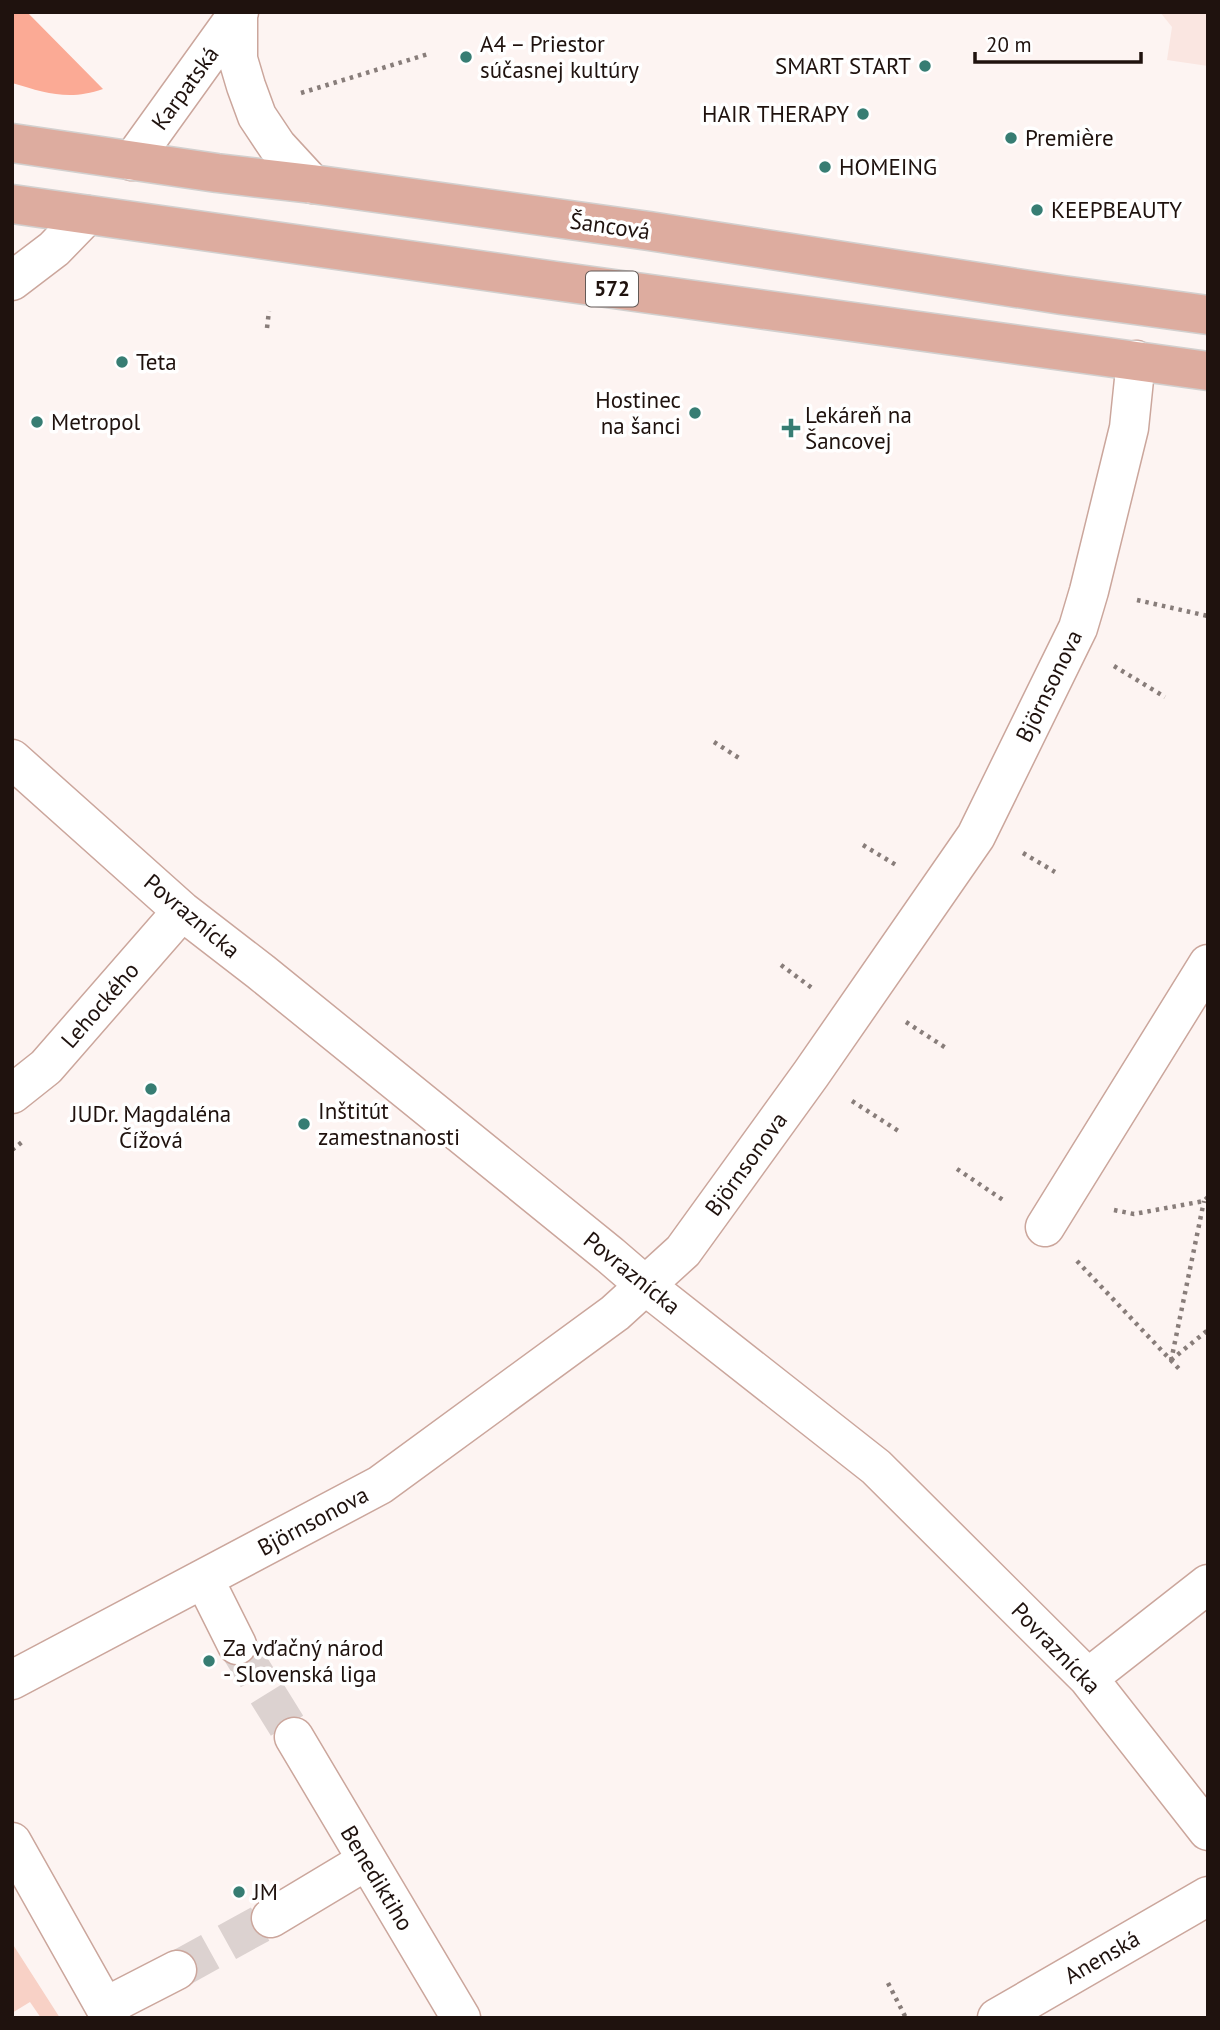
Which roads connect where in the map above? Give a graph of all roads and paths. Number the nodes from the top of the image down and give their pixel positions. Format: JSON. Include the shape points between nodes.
{"nodes":[{"id":1,"x":239,"y":13,"type":"edge"},
{"id":2,"x":428,"y":54,"type":"dead end"},
{"id":3,"x":298,"y":93,"type":"dead end"},
{"id":4,"x":12,"y":143,"type":"edge"},
{"id":5,"x":132,"y":161,"type":"junction"},
{"id":6,"x":312,"y":184,"type":"junction"},
{"id":7,"x":12,"y":204,"type":"edge"},
{"id":8,"x":88,"y":215,"type":"junction"},
{"id":9,"x":12,"y":281,"type":"edge"},
{"id":10,"x":269,"y":311,"type":"dead end"},
{"id":11,"x":1208,"y":314,"type":"edge"},
{"id":12,"x":267,"y":328,"type":"dead end"},
{"id":13,"x":1136,"y":360,"type":"junction"},
{"id":14,"x":1208,"y":371,"type":"edge"},
{"id":15,"x":1134,"y":600,"type":"dead end"},
{"id":16,"x":1208,"y":616,"type":"edge"},
{"id":17,"x":1108,"y":662,"type":"dead end"},
{"id":18,"x":1164,"y":697,"type":"dead end"},
{"id":19,"x":714,"y":742,"type":"dead end"},
{"id":20,"x":739,"y":758,"type":"dead end"},
{"id":21,"x":12,"y":759,"type":"edge"},
{"id":22,"x":863,"y":845,"type":"dead end"},
{"id":23,"x":1022,"y":852,"type":"dead end"},
{"id":24,"x":903,"y":869,"type":"dead end"},
{"id":25,"x":1055,"y":872,"type":"dead end"},
{"id":26,"x":182,"y":911,"type":"junction"},
{"id":27,"x":1208,"y":964,"type":"edge"},
{"id":28,"x":780,"y":965,"type":"dead end"},
{"id":29,"x":815,"y":991,"type":"dead end"},
{"id":30,"x":904,"y":1021,"type":"dead end"},
{"id":31,"x":946,"y":1048,"type":"dead end"},
{"id":32,"x":811,"y":1074,"type":"junction"},
{"id":33,"x":12,"y":1094,"type":"edge"},
{"id":34,"x":900,"y":1132,"type":"dead end"},
{"id":35,"x":957,"y":1169,"type":"dead end"},
{"id":36,"x":1206,"y":1199,"type":"edge"},
{"id":37,"x":1134,"y":1214,"type":"dead end"},
{"id":38,"x":1045,"y":1227,"type":"junction"},
{"id":39,"x":646,"y":1286,"type":"junction"},
{"id":40,"x":1208,"y":1330,"type":"edge"},
{"id":41,"x":1171,"y":1361,"type":"junction"},
{"id":42,"x":1182,"y":1372,"type":"dead end"},
{"id":43,"x":204,"y":1579,"type":"junction"},
{"id":44,"x":1208,"y":1584,"type":"edge"},
{"id":45,"x":237,"y":1645,"type":"tunnel mouth"},
{"id":46,"x":1088,"y":1678,"type":"junction"},
{"id":47,"x":12,"y":1680,"type":"edge"},
{"id":48,"x":293,"y":1737,"type":"tunnel mouth"},
{"id":49,"x":1208,"y":1831,"type":"edge"},
{"id":50,"x":12,"y":1842,"type":"edge"},
{"id":51,"x":366,"y":1861,"type":"junction"},
{"id":52,"x":1208,"y":1896,"type":"edge"},
{"id":53,"x":271,"y":1918,"type":"tunnel mouth"},
{"id":54,"x":177,"y":1970,"type":"tunnel mouth"},
{"id":55,"x":888,"y":1983,"type":"dead end"},
{"id":56,"x":108,"y":2012,"type":"edge"},
{"id":57,"x":461,"y":2018,"type":"edge"},
{"id":58,"x":906,"y":2018,"type":"edge"},
{"id":59,"x":997,"y":2018,"type":"edge"}],
"edges":[{"from":1,"to":5,"type":"street","name":"Karpatská"},
{"from":1,"to":6,"type":"street","name":"Karpatská","via":[[239,59],[257,116],[276,146]]},
{"from":2,"to":3,"type":"path"},
{"from":4,"to":5,"type":"main road","name":"Šancová"},
{"from":5,"to":6,"type":"main road","name":"Šancová"},
{"from":5,"to":8,"type":"main road"},
{"from":6,"to":11,"type":"main road","name":"Šancová"},
{"from":7,"to":8,"type":"main road","number":"572"},
{"from":8,"to":9,"type":"street"},
{"from":8,"to":13,"type":"main road","number":"572"},
{"from":10,"to":12,"type":"path"},
{"from":13,"to":14,"type":"main road","number":"572"},
{"from":13,"to":32,"type":"street","name":"Björnsonova","via":[[1129,428],[1078,628],[976,836]]},
{"from":15,"to":16,"type":"path"},
{"from":17,"to":18,"type":"path"},
{"from":19,"to":20,"type":"path"},
{"from":21,"to":26,"type":"street","name":"Povraznícka"},
{"from":22,"to":24,"type":"path"},
{"from":23,"to":25,"type":"path"},
{"from":26,"to":33,"type":"street","name":"Lehockého","via":[[46,1067]]},
{"from":26,"to":39,"type":"street","name":"Povraznícka"},
{"from":27,"to":38,"type":"street"},
{"from":28,"to":29,"type":"path"},
{"from":30,"to":31,"type":"path"},
{"from":32,"to":34,"type":"path"},
{"from":32,"to":39,"type":"street","name":"Björnsonova","via":[[683,1251]]},
{"from":35,"to":38,"type":"path"},
{"from":36,"to":37,"type":"path"},
{"from":36,"to":41,"type":"path"},
{"from":38,"to":41,"type":"path"},
{"from":39,"to":43,"type":"street","name":"Björnsonova","via":[[380,1485]]},
{"from":39,"to":46,"type":"street","name":"Povraznícka","via":[[876,1466]]},
{"from":40,"to":41,"type":"path"},
{"from":41,"to":42,"type":"path"},
{"from":43,"to":45,"type":"street"},
{"from":43,"to":47,"type":"street","name":"Björnsonova"},
{"from":44,"to":46,"type":"street"},
{"from":46,"to":49,"type":"street","name":"Povraznícka"},
{"from":48,"to":51,"type":"street","name":"Benediktiho"},
{"from":50,"to":56,"type":"street"},
{"from":51,"to":53,"type":"street"},
{"from":51,"to":57,"type":"street","name":"Benediktiho"},
{"from":52,"to":59,"type":"street","name":"Anenská"},
{"from":54,"to":56,"type":"street"},
{"from":55,"to":58,"type":"path"}]}
